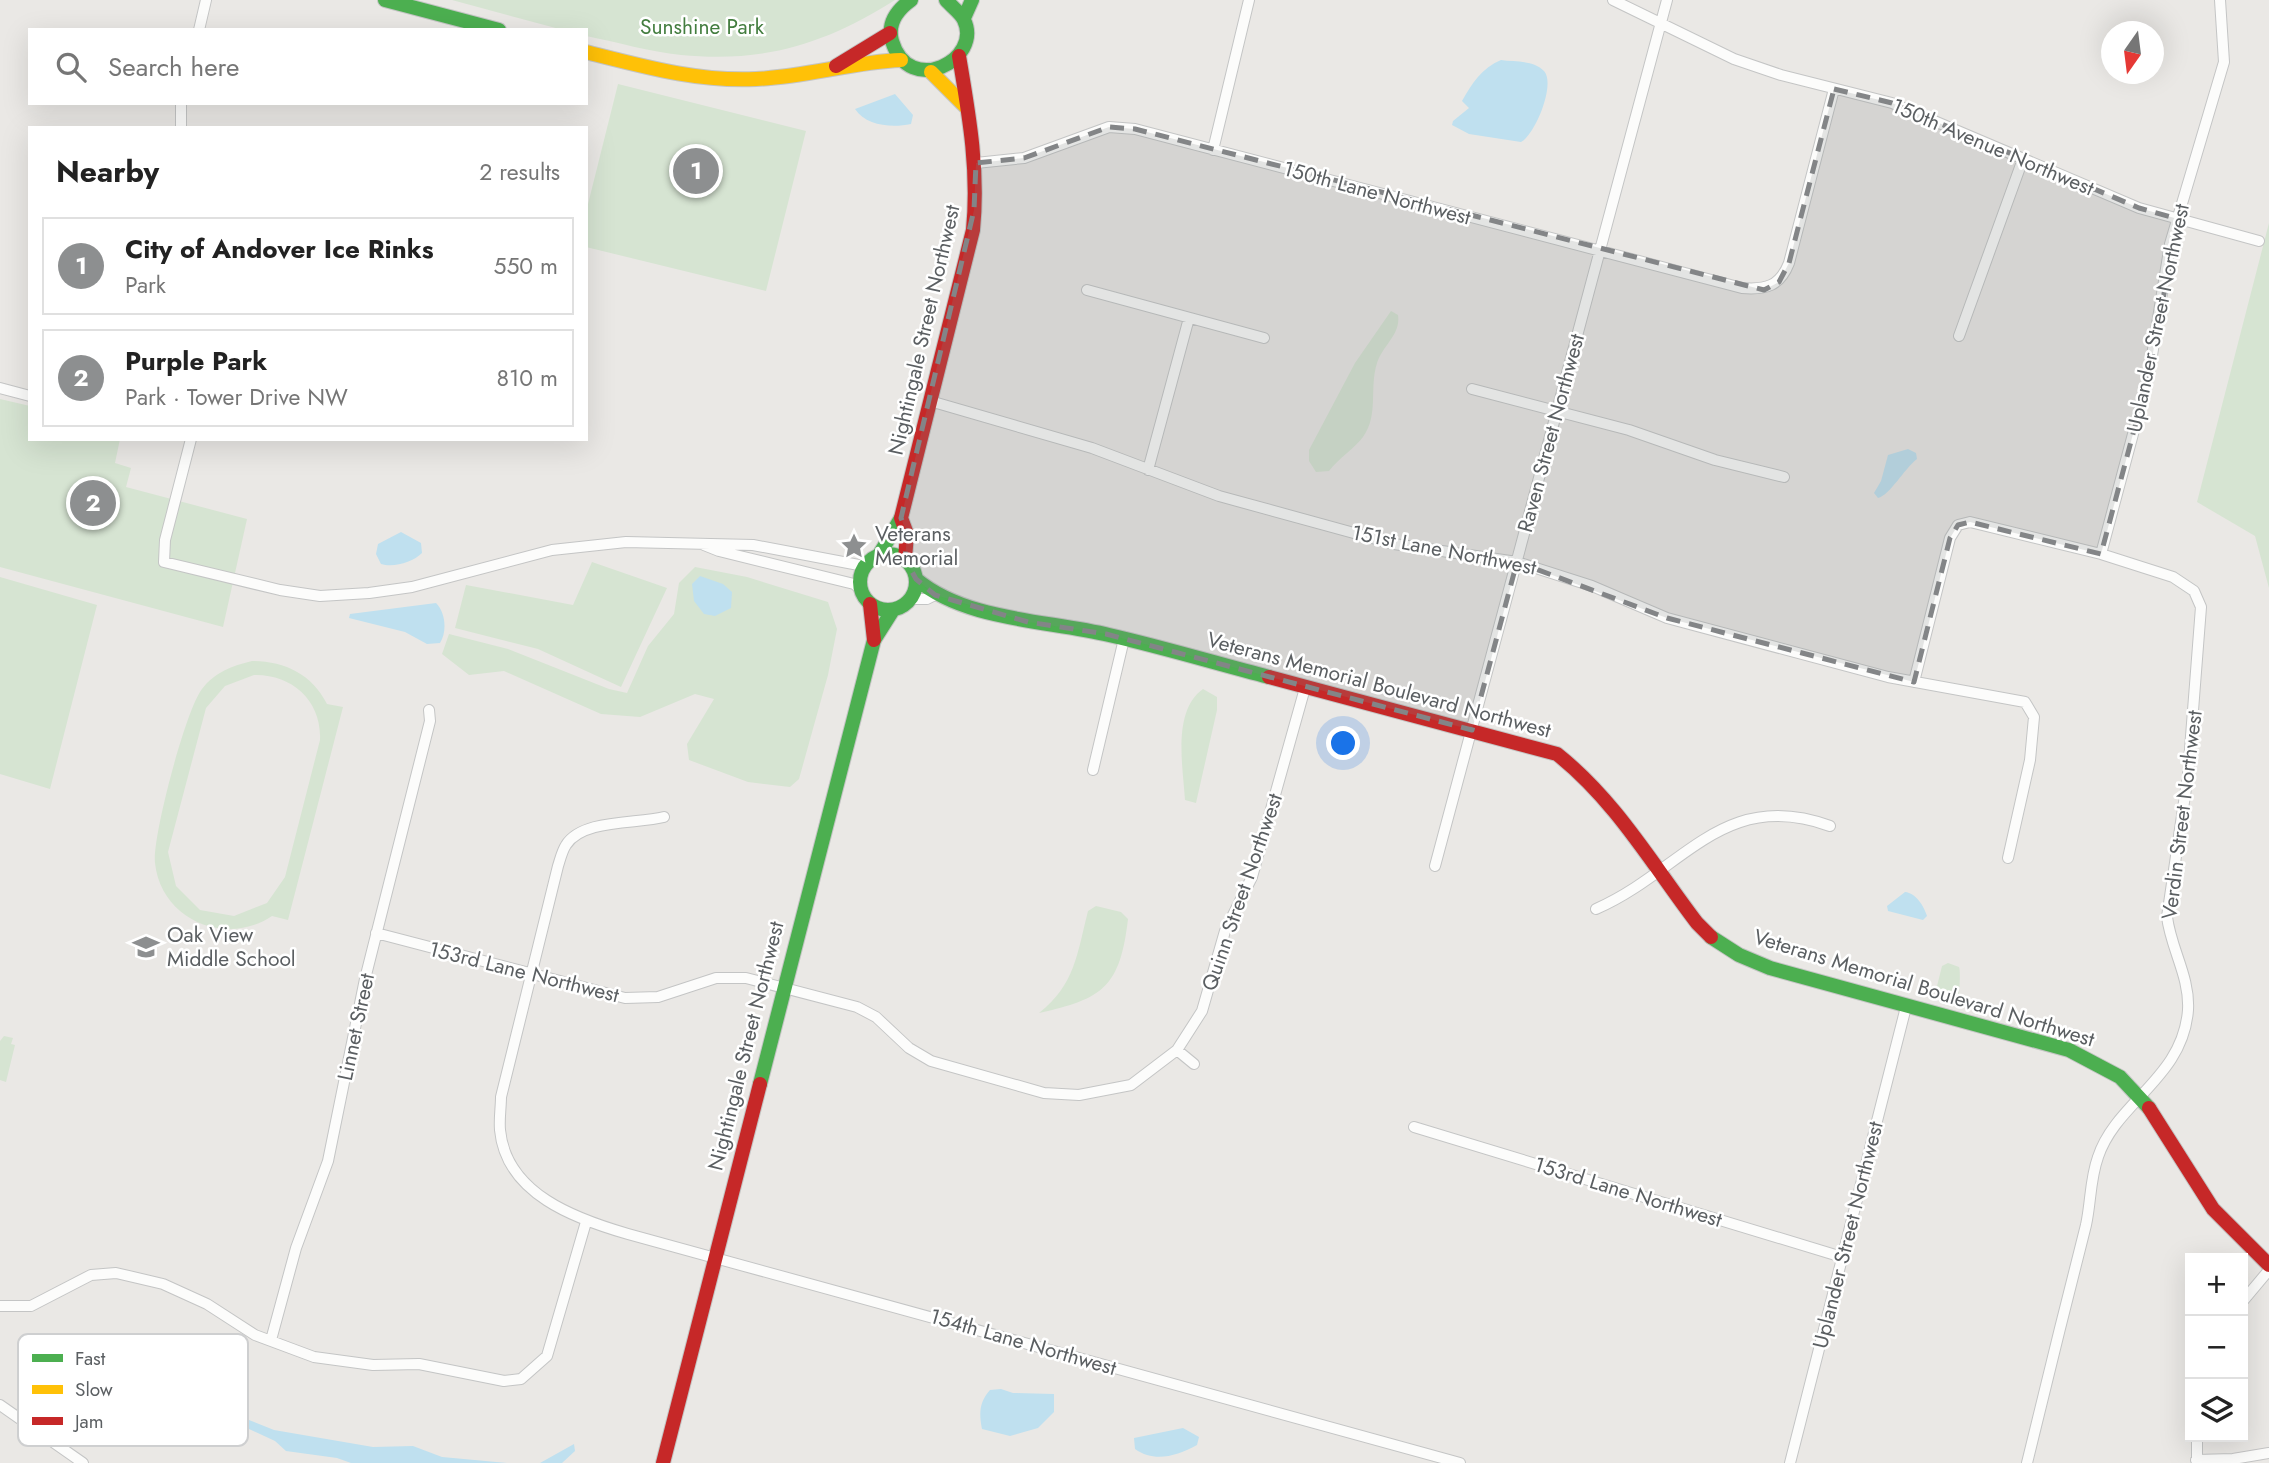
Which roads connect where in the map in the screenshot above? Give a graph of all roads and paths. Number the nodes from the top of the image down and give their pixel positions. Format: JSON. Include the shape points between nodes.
{"nodes":[{"id":1,"x":206,"y":0,"type":"edge"},
{"id":2,"x":385,"y":0,"type":"edge"},
{"id":3,"x":911,"y":0,"type":"edge"},
{"id":4,"x":946,"y":0,"type":"edge"},
{"id":5,"x":972,"y":0,"type":"edge"},
{"id":6,"x":1249,"y":0,"type":"edge"},
{"id":7,"x":1614,"y":0,"type":"edge"},
{"id":8,"x":1667,"y":0,"type":"edge"},
{"id":9,"x":2220,"y":0,"type":"edge"},
{"id":10,"x":964,"y":18,"type":"junction"},
{"id":11,"x":1661,"y":21,"type":"junction"},
{"id":12,"x":199,"y":28,"type":"edge"},
{"id":13,"x":491,"y":28,"type":"edge"},
{"id":14,"x":890,"y":33,"type":"junction"},
{"id":15,"x":588,"y":52,"type":"edge"},
{"id":16,"x":959,"y":56,"type":"junction"},
{"id":17,"x":901,"y":60,"type":"junction"},
{"id":18,"x":834,"y":67,"type":"junction"},
{"id":19,"x":931,"y":72,"type":"junction"},
{"id":20,"x":1834,"y":89,"type":"junction"},
{"id":21,"x":181,"y":105,"type":"edge"},
{"id":22,"x":967,"y":108,"type":"junction"},
{"id":23,"x":181,"y":126,"type":"edge"},
{"id":24,"x":1213,"y":150,"type":"junction"},
{"id":25,"x":2023,"y":159,"type":"junction"},
{"id":26,"x":976,"y":163,"type":"junction"},
{"id":27,"x":2178,"y":219,"type":"junction"},
{"id":28,"x":2259,"y":242,"type":"dead end"},
{"id":29,"x":1600,"y":251,"type":"junction"},
{"id":30,"x":1087,"y":290,"type":"dead end"},
{"id":31,"x":1189,"y":318,"type":"junction"},
{"id":32,"x":1959,"y":336,"type":"dead end"},
{"id":33,"x":1264,"y":338,"type":"dead end"},
{"id":34,"x":0,"y":388,"type":"edge"},
{"id":35,"x":1472,"y":389,"type":"dead end"},
{"id":36,"x":28,"y":395,"type":"edge"},
{"id":37,"x":930,"y":401,"type":"junction"},
{"id":38,"x":1556,"y":410,"type":"junction"},
{"id":39,"x":190,"y":441,"type":"edge"},
{"id":40,"x":1148,"y":470,"type":"junction"},
{"id":41,"x":1784,"y":477,"type":"dead end"},
{"id":42,"x":901,"y":518,"type":"junction"},
{"id":43,"x":704,"y":545,"type":"junction"},
{"id":44,"x":2101,"y":554,"type":"junction"},
{"id":45,"x":879,"y":555,"type":"junction"},
{"id":46,"x":905,"y":559,"type":"junction"},
{"id":47,"x":1517,"y":562,"type":"junction"},
{"id":48,"x":864,"y":566,"type":"junction"},
{"id":49,"x":916,"y":579,"type":"junction"},
{"id":50,"x":860,"y":589,"type":"junction"},
{"id":51,"x":935,"y":595,"type":"junction"},
{"id":52,"x":911,"y":599,"type":"junction"},
{"id":53,"x":870,"y":604,"type":"junction"},
{"id":54,"x":893,"y":610,"type":"junction"},
{"id":55,"x":1124,"y":639,"type":"junction"},
{"id":56,"x":874,"y":640,"type":"junction"},
{"id":57,"x":1914,"y":682,"type":"junction"},
{"id":58,"x":1305,"y":688,"type":"junction"},
{"id":59,"x":429,"y":710,"type":"dead end"},
{"id":60,"x":1472,"y":730,"type":"junction"},
{"id":61,"x":1093,"y":770,"type":"dead end"},
{"id":62,"x":664,"y":817,"type":"dead end"},
{"id":63,"x":1830,"y":826,"type":"dead end"},
{"id":64,"x":2008,"y":858,"type":"dead end"},
{"id":65,"x":1435,"y":866,"type":"dead end"},
{"id":66,"x":1660,"y":872,"type":"junction"},
{"id":67,"x":1596,"y":909,"type":"dead end"},
{"id":68,"x":376,"y":933,"type":"junction"},
{"id":69,"x":530,"y":972,"type":"junction"},
{"id":70,"x":783,"y":987,"type":"junction"},
{"id":71,"x":1906,"y":1007,"type":"junction"},
{"id":72,"x":1177,"y":1050,"type":"junction"},
{"id":73,"x":1194,"y":1064,"type":"dead end"},
{"id":74,"x":2142,"y":1098,"type":"junction"},
{"id":75,"x":1414,"y":1127,"type":"dead end"},
{"id":76,"x":586,"y":1222,"type":"junction"},
{"id":77,"x":714,"y":1257,"type":"junction"},
{"id":78,"x":1842,"y":1257,"type":"junction"},
{"id":79,"x":2269,"y":1268,"type":"edge"},
{"id":80,"x":2248,"y":1295,"type":"edge"},
{"id":81,"x":0,"y":1306,"type":"edge"},
{"id":82,"x":271,"y":1340,"type":"junction"},
{"id":83,"x":0,"y":1405,"type":"edge"},
{"id":84,"x":18,"y":1418,"type":"edge"},
{"id":85,"x":2197,"y":1442,"type":"edge"},
{"id":86,"x":59,"y":1446,"type":"edge"},
{"id":87,"x":2269,"y":1453,"type":"edge"},
{"id":88,"x":2196,"y":1461,"type":"edge"},
{"id":89,"x":83,"y":1463,"type":"edge"},
{"id":90,"x":663,"y":1463,"type":"edge"},
{"id":91,"x":1460,"y":1463,"type":"edge"},
{"id":92,"x":1790,"y":1463,"type":"edge"},
{"id":93,"x":2027,"y":1463,"type":"edge"}],
"edges":[{"from":1,"to":12,"type":"street"},
{"from":2,"to":13,"type":"street"},
{"from":3,"to":14,"type":"street","via":[[899,9]]},
{"from":4,"to":10,"type":"street"},
{"from":5,"to":10,"type":"street"},
{"from":6,"to":24,"type":"street"},
{"from":7,"to":11,"type":"street","name":"150th Avenue Northwest"},
{"from":8,"to":11,"type":"street","name":"Raven Street Northwest"},
{"from":9,"to":27,"type":"street","name":"Uplander Street Northwest","via":[[2224,62]]},
{"from":10,"to":16,"type":"street","via":[[966,42]]},
{"from":11,"to":20,"type":"street","name":"150th Avenue Northwest","via":[[1734,59]]},
{"from":11,"to":29,"type":"street","name":"Raven Street Northwest"},
{"from":14,"to":17,"type":"street"},
{"from":14,"to":18,"type":"street"},
{"from":15,"to":18,"type":"street","via":[[724,79],[780,77]]},
{"from":16,"to":19,"type":"street"},
{"from":16,"to":22,"type":"street","name":"Nightingale Street Northwest"},
{"from":17,"to":18,"type":"street"},
{"from":17,"to":19,"type":"street","via":[[919,71]]},
{"from":19,"to":22,"type":"street"},
{"from":20,"to":25,"type":"street","name":"150th Avenue Northwest","via":[[1892,103]]},
{"from":20,"to":29,"type":"street","name":"150th Lane Northwest","via":[[1789,262],[1779,282],[1764,290],[1742,288]]},
{"from":21,"to":23,"type":"street"},
{"from":22,"to":26,"type":"street","name":"Nightingale Street Northwest"},
{"from":24,"to":26,"type":"street","name":"150th Lane Northwest","via":[[1135,129],[1109,127],[1024,158]]},
{"from":24,"to":29,"type":"street","name":"150th Lane Northwest"},
{"from":25,"to":27,"type":"street","name":"150th Avenue Northwest","via":[[2139,208]]},
{"from":25,"to":32,"type":"street"},
{"from":26,"to":37,"type":"street","name":"Nightingale Street Northwest","via":[[972,230]]},
{"from":27,"to":28,"type":"street","name":"150th Avenue Northwest"},
{"from":27,"to":44,"type":"street","name":"Uplander Street Northwest","via":[[2161,289],[2149,374]]},
{"from":29,"to":38,"type":"street","name":"Raven Street Northwest"},
{"from":30,"to":31,"type":"street"},
{"from":31,"to":33,"type":"street"},
{"from":31,"to":40,"type":"street"},
{"from":34,"to":36,"type":"street"},
{"from":35,"to":38,"type":"street"},
{"from":37,"to":40,"type":"street","name":"151st Lane Northwest","via":[[1092,448]]},
{"from":37,"to":42,"type":"street","name":"Nightingale Street Northwest"},
{"from":38,"to":41,"type":"street"},
{"from":38,"to":47,"type":"street","name":"Raven Street Northwest"},
{"from":39,"to":43,"type":"street","via":[[165,540],[164,562],[280,590],[320,596],[369,593],[412,587],[552,550],[626,542]]},
{"from":40,"to":47,"type":"street","name":"151st Lane Northwest","via":[[1219,496],[1394,544]]},
{"from":42,"to":45,"type":"street","name":"Nightingale Street Northwest","via":[[890,528]]},
{"from":42,"to":46,"type":"street","name":"Nightingale Street Northwest","via":[[907,534]]},
{"from":43,"to":48,"type":"street","via":[[752,545]]},
{"from":43,"to":50,"type":"street"},
{"from":44,"to":57,"type":"street","via":[[1970,522],[1958,525],[1950,538]]},
{"from":44,"to":74,"type":"street","name":"Verdin Street Northwest","via":[[2173,576],[2194,591],[2201,607],[2188,775],[2167,917],[2170,941],[2186,979],[2188,1010],[2181,1044]]},
{"from":45,"to":46,"type":"street"},
{"from":45,"to":48,"type":"street","name":"Nightingale Street Northwest"},
{"from":46,"to":49,"type":"street","name":"Nightingale Street Northwest"},
{"from":47,"to":57,"type":"street","name":"151st Lane Northwest","via":[[1592,586],[1667,618]]},
{"from":47,"to":60,"type":"street","name":"Raven Street Northwest"},
{"from":48,"to":50,"type":"street"},
{"from":49,"to":51,"type":"street","name":"Veterans Memorial Boulevard Northwest"},
{"from":49,"to":52,"type":"street"},
{"from":50,"to":53,"type":"street","name":"Nightingale Street Northwest"},
{"from":51,"to":52,"type":"street"},
{"from":51,"to":55,"type":"street","name":"Veterans Memorial Boulevard Northwest","via":[[1049,627]]},
{"from":52,"to":54,"type":"street","name":"Nightingale Street Northwest"},
{"from":53,"to":54,"type":"street"},
{"from":53,"to":56,"type":"street","name":"Nightingale Street Northwest"},
{"from":54,"to":56,"type":"street","name":"Nightingale Street Northwest"},
{"from":55,"to":58,"type":"street","name":"Veterans Memorial Boulevard Northwest"},
{"from":55,"to":61,"type":"street"},
{"from":56,"to":70,"type":"street","name":"Nightingale Street Northwest"},
{"from":57,"to":64,"type":"street","name":"151st Lane Northwest","via":[[2014,698],[2025,702],[2034,717],[2021,810]]},
{"from":58,"to":60,"type":"street","name":"Veterans Memorial Boulevard Northwest"},
{"from":58,"to":72,"type":"street","name":"Quinn Street Northwest","via":[[1252,877],[1225,931],[1202,1011]]},
{"from":59,"to":68,"type":"street","name":"Linnet Street","via":[[430,721]]},
{"from":60,"to":65,"type":"street","name":"Raven Street Northwest"},
{"from":60,"to":66,"type":"street","name":"Veterans Memorial Boulevard Northwest","via":[[1545,750],[1583,772],[1609,800]]},
{"from":62,"to":69,"type":"street","name":"154th Lane Northwest","via":[[590,828],[566,845]]},
{"from":63,"to":66,"type":"street","via":[[1787,815],[1746,819],[1709,835]]},
{"from":66,"to":67,"type":"street"},
{"from":66,"to":71,"type":"street","name":"Veterans Memorial Boulevard Northwest","via":[[1711,938],[1749,961]]},
{"from":68,"to":69,"type":"street","name":"153rd Lane Northwest"},
{"from":68,"to":82,"type":"street","name":"Linnet Street","via":[[328,1161],[296,1248]]},
{"from":69,"to":70,"type":"street","name":"153rd Lane Northwest","via":[[625,998],[658,997],[716,978],[746,978]]},
{"from":69,"to":76,"type":"street","name":"154th Lane Northwest","via":[[501,1097],[500,1131],[507,1155],[526,1182],[563,1213]]},
{"from":70,"to":72,"type":"street","name":"153rd Lane Northwest","via":[[876,1017],[909,1048],[931,1061],[1044,1093],[1079,1095],[1131,1085]]},
{"from":70,"to":77,"type":"street","name":"Nightingale Street Northwest"},
{"from":71,"to":74,"type":"street","name":"Veterans Memorial Boulevard Northwest","via":[[2081,1054],[2112,1069]]},
{"from":71,"to":78,"type":"street","name":"Uplander Street Northwest"},
{"from":72,"to":73,"type":"street"},
{"from":74,"to":79,"type":"street","name":"Veterans Memorial Boulevard Northwest","via":[[2207,1201]]},
{"from":74,"to":93,"type":"street","name":"Verdin Street Northwest","via":[[2098,1154],[2089,1211]]},
{"from":75,"to":78,"type":"street","name":"153rd Lane Northwest"},
{"from":76,"to":77,"type":"street","name":"154th Lane Northwest"},
{"from":76,"to":82,"type":"street","via":[[547,1356],[521,1379],[505,1381],[419,1364],[345,1362],[288,1350]]},
{"from":77,"to":90,"type":"street","name":"Nightingale Street Northwest"},
{"from":77,"to":91,"type":"street","name":"154th Lane Northwest"},
{"from":78,"to":92,"type":"street","name":"Uplander Street Northwest"},
{"from":79,"to":80,"type":"street"},
{"from":81,"to":82,"type":"street","via":[[31,1306],[91,1275],[116,1273],[163,1284]]},
{"from":83,"to":84,"type":"street"},
{"from":85,"to":88,"type":"street"},
{"from":86,"to":89,"type":"street"},
{"from":87,"to":88,"type":"street"}]}
